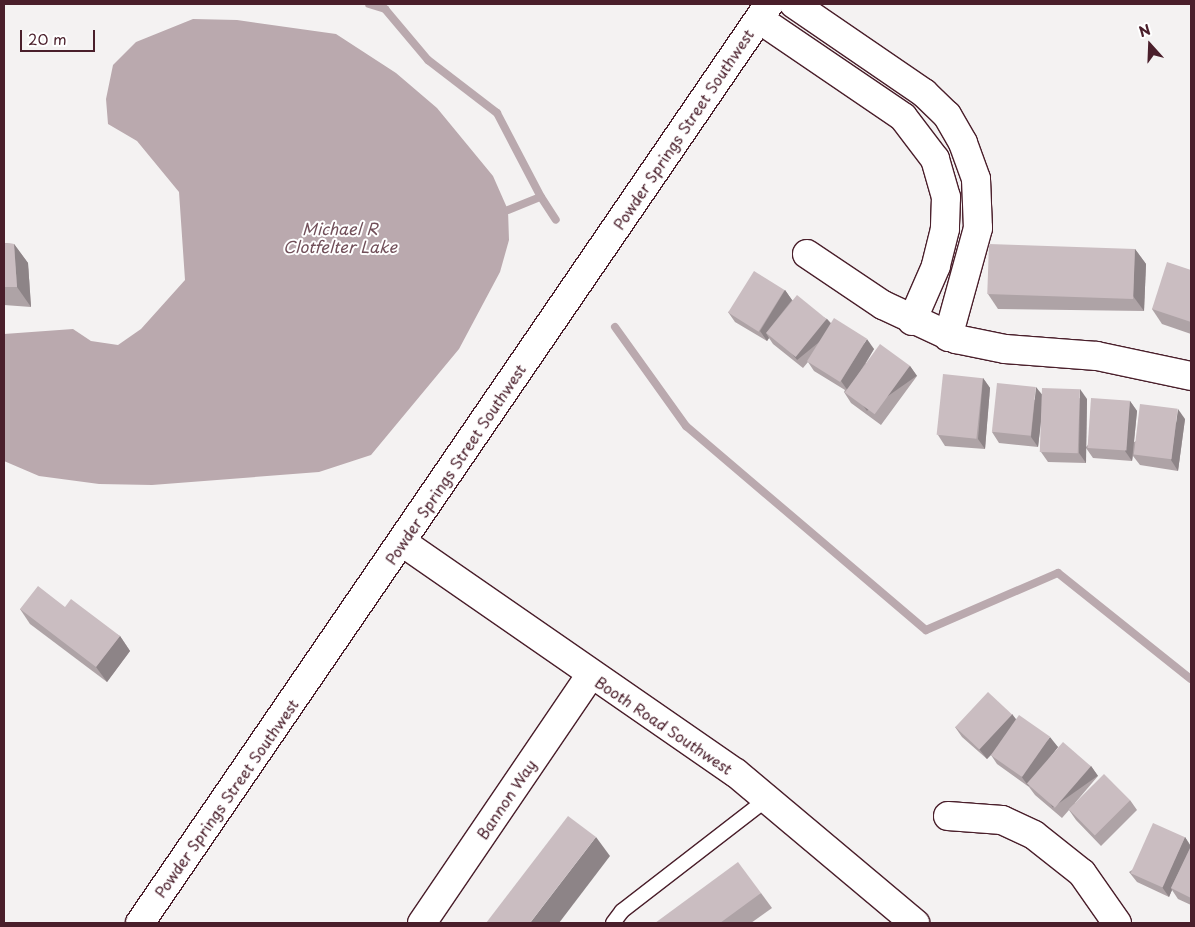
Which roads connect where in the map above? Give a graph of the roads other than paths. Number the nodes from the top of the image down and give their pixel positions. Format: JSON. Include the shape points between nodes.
{"nodes":[{"id":1,"x":794,"y":4,"type":"edge"},
{"id":2,"x":764,"y":12,"type":"edge"},
{"id":3,"x":904,"y":78,"type":"junction"},
{"id":4,"x":886,"y":105,"type":"junction"},
{"id":5,"x":807,"y":254,"type":"dead end"},
{"id":6,"x":912,"y":322,"type":"junction"},
{"id":7,"x":948,"y":337,"type":"junction"},
{"id":8,"x":1191,"y":376,"type":"edge"},
{"id":9,"x":402,"y":542,"type":"junction"},
{"id":10,"x":590,"y":676,"type":"junction"},
{"id":11,"x":767,"y":799,"type":"junction"},
{"id":12,"x":948,"y":816,"type":"dead end"},
{"id":13,"x":140,"y":923,"type":"edge"},
{"id":14,"x":422,"y":923,"type":"edge"},
{"id":15,"x":613,"y":923,"type":"edge"},
{"id":16,"x":915,"y":923,"type":"edge"},
{"id":17,"x":1117,"y":923,"type":"edge"}],
"edges":[{"from":1,"to":3,"type":"street"},
{"from":2,"to":4,"type":"street"},
{"from":2,"to":9,"type":"street","name":"Powder Springs Street Southwest"},
{"from":3,"to":4,"type":"lane"},
{"from":3,"to":7,"type":"street","via":[[947,115],[976,179],[978,228]]},
{"from":4,"to":6,"type":"street","via":[[909,122],[925,142],[938,167],[946,197],[941,249]]},
{"from":5,"to":6,"type":"street"},
{"from":6,"to":7,"type":"street"},
{"from":7,"to":8,"type":"street","via":[[1005,349],[1097,356]]},
{"from":9,"to":10,"type":"street","name":"Booth Road Southwest"},
{"from":9,"to":13,"type":"street","name":"Powder Springs Street Southwest"},
{"from":10,"to":11,"type":"street","name":"Booth Road Southwest","via":[[699,746]]},
{"from":10,"to":14,"type":"street","name":"Bannon Way"},
{"from":11,"to":15,"type":"lane","via":[[622,912]]},
{"from":11,"to":16,"type":"street","name":"Booth Road Southwest"},
{"from":12,"to":17,"type":"street","via":[[1002,820],[1034,834],[1082,873]]}]}
